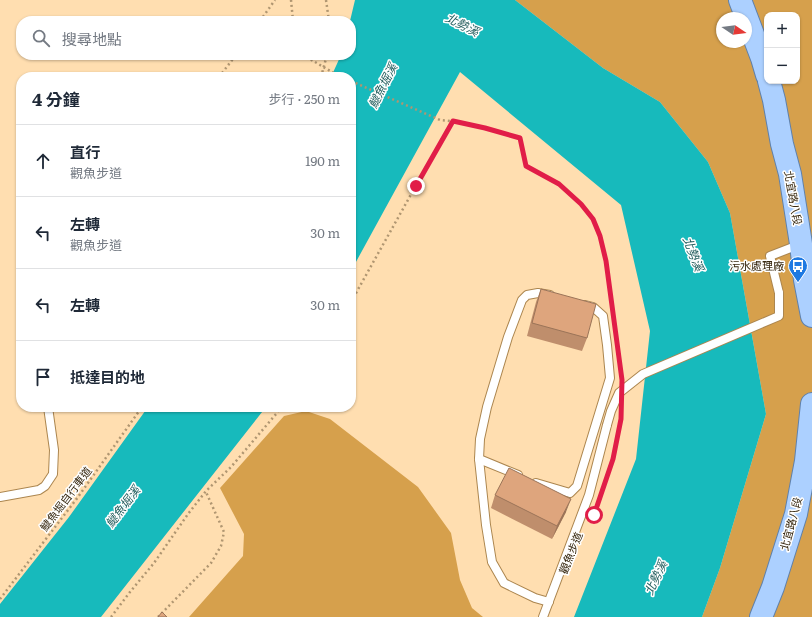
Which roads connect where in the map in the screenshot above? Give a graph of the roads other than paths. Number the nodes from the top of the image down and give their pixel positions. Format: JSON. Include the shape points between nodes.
{"nodes":[{"id":1,"x":740,"y":0,"type":"edge"},
{"id":2,"x":764,"y":65,"type":"edge"},
{"id":3,"x":770,"y":84,"type":"edge"},
{"id":4,"x":802,"y":244,"type":"junction"},
{"id":5,"x":557,"y":297,"type":"edge"},
{"id":6,"x":578,"y":303,"type":"edge"},
{"id":7,"x":812,"y":316,"type":"edge"},
{"id":8,"x":812,"y":404,"type":"edge"},
{"id":9,"x":49,"y":412,"type":"edge"},
{"id":10,"x":479,"y":459,"type":"junction"},
{"id":11,"x":0,"y":497,"type":"edge"},
{"id":12,"x":549,"y":602,"type":"junction"},
{"id":13,"x":543,"y":617,"type":"edge"},
{"id":14,"x":761,"y":617,"type":"edge"}],
"edges":[{"from":1,"to":2,"type":"main road"},
{"from":3,"to":4,"type":"main road","name":"北宜路八段","via":[[790,174]]},
{"from":4,"to":7,"type":"main road","name":"北宜路八段"},
{"from":4,"to":12,"type":"lane","bridge":true,"via":[[770,256],[779,293],[779,316],[642,374],[619,393],[611,411],[589,495]]},
{"from":5,"to":10,"type":"lane","via":[[538,293],[527,295],[522,300],[508,337],[488,407],[480,439]]},
{"from":6,"to":10,"type":"lane","via":[[593,307],[603,316],[610,378],[577,486],[570,493],[538,484]]},
{"from":8,"to":14,"type":"main road","name":"北宜路八段","via":[[806,461],[796,514]]},
{"from":9,"to":11,"type":"lane","via":[[54,450],[54,474],[39,490]]},
{"from":10,"to":12,"type":"lane","via":[[492,562],[504,583]]},
{"from":12,"to":13,"type":"lane"}]}
